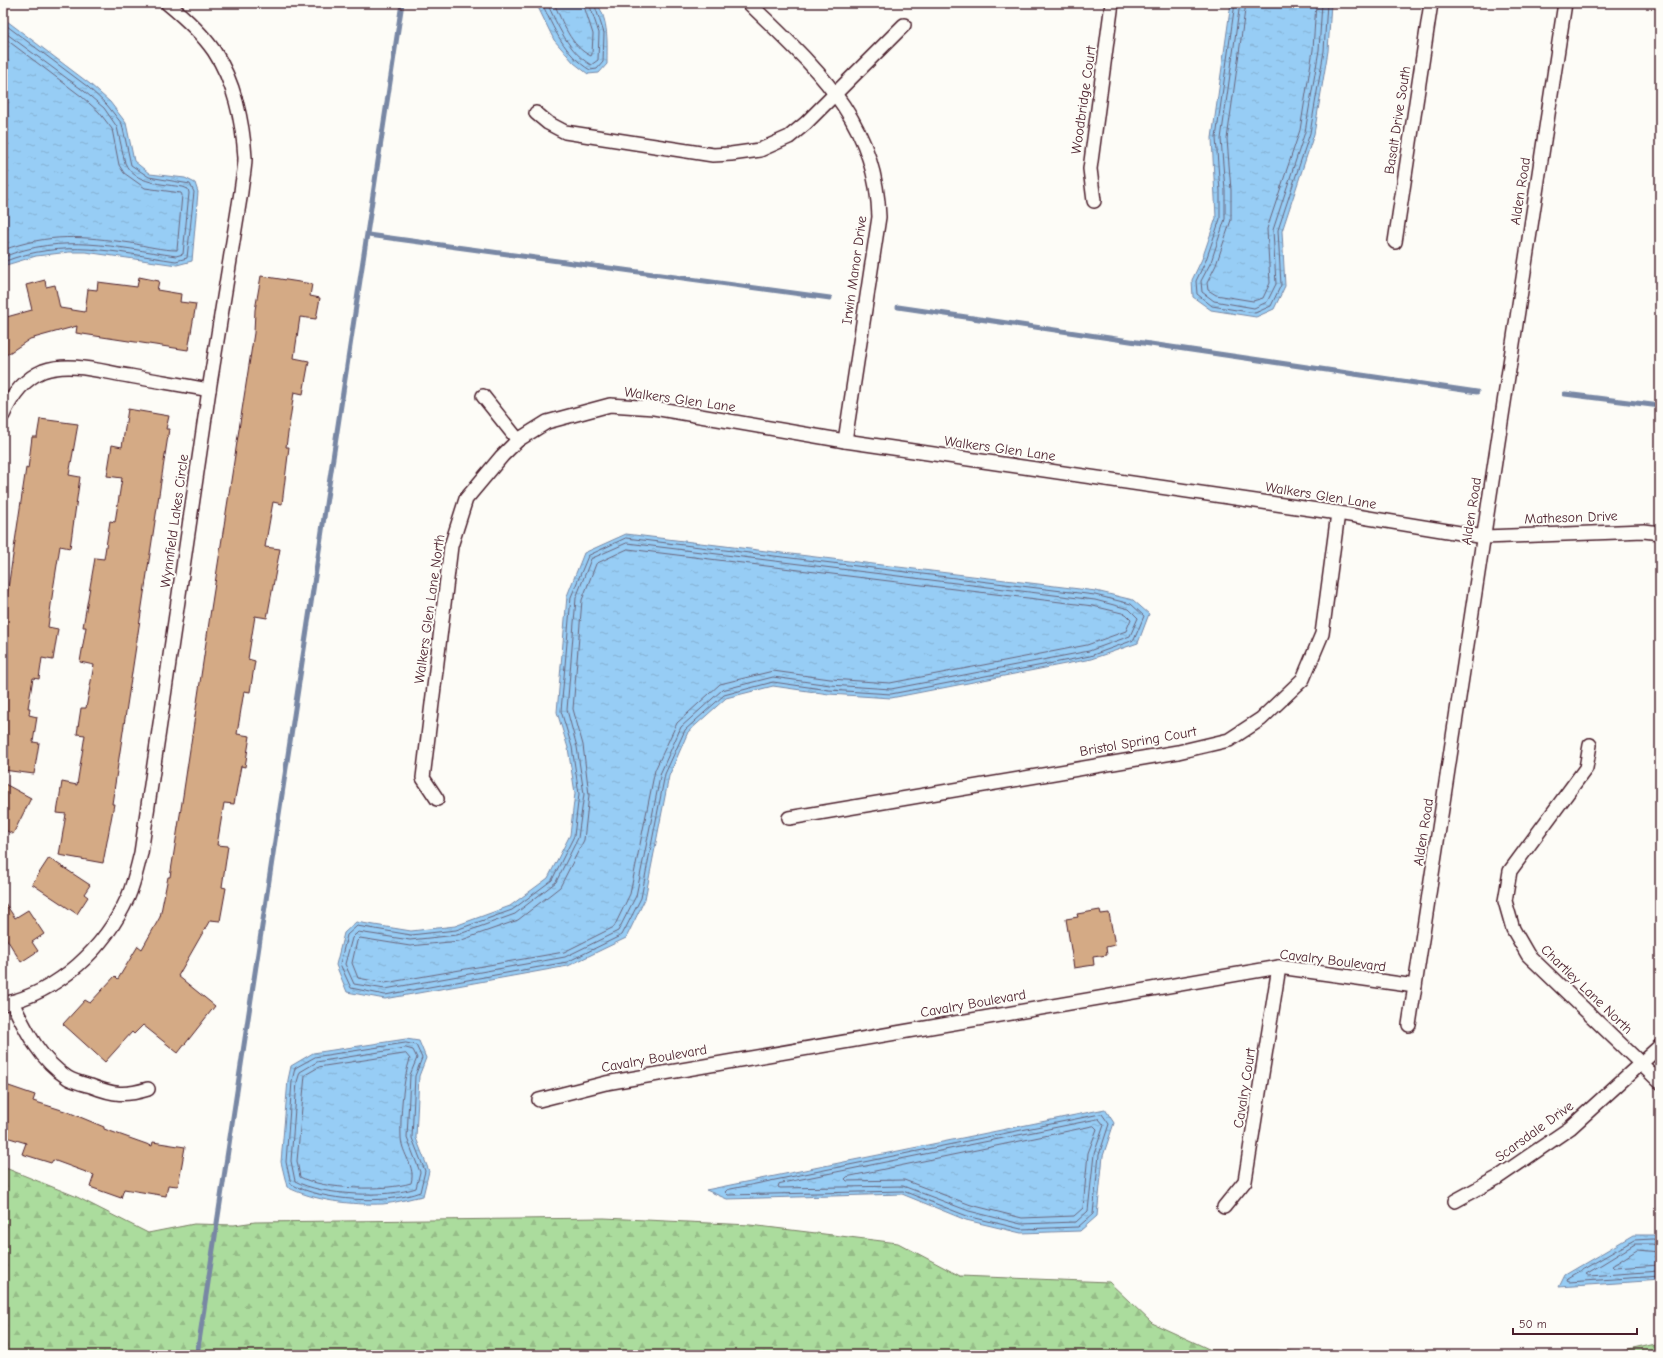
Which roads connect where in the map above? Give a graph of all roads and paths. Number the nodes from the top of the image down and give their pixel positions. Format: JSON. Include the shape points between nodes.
{"nodes":[{"id":1,"x":167,"y":3,"type":"edge"},
{"id":2,"x":749,"y":3,"type":"edge"},
{"id":3,"x":1112,"y":3,"type":"edge"},
{"id":4,"x":1431,"y":3,"type":"edge"},
{"id":5,"x":1565,"y":3,"type":"edge"},
{"id":6,"x":904,"y":25,"type":"dead end"},
{"id":7,"x":836,"y":93,"type":"junction"},
{"id":8,"x":536,"y":113,"type":"dead end"},
{"id":9,"x":1094,"y":201,"type":"dead end"},
{"id":10,"x":1395,"y":242,"type":"dead end"},
{"id":11,"x":209,"y":390,"type":"junction"},
{"id":12,"x":483,"y":396,"type":"dead end"},
{"id":13,"x":3,"y":415,"type":"edge"},
{"id":14,"x":518,"y":440,"type":"junction"},
{"id":15,"x":845,"y":441,"type":"junction"},
{"id":16,"x":1338,"y":513,"type":"junction"},
{"id":17,"x":1660,"y":533,"type":"edge"},
{"id":18,"x":1484,"y":537,"type":"junction"},
{"id":19,"x":1590,"y":745,"type":"dead end"},
{"id":20,"x":437,"y":799,"type":"dead end"},
{"id":21,"x":789,"y":818,"type":"dead end"},
{"id":22,"x":1279,"y":967,"type":"junction"},
{"id":23,"x":1415,"y":986,"type":"junction"},
{"id":24,"x":8,"y":1003,"type":"edge"},
{"id":25,"x":1410,"y":1025,"type":"dead end"},
{"id":26,"x":1660,"y":1046,"type":"edge"},
{"id":27,"x":1641,"y":1062,"type":"junction"},
{"id":28,"x":1660,"y":1082,"type":"edge"},
{"id":29,"x":148,"y":1089,"type":"dead end"},
{"id":30,"x":539,"y":1100,"type":"dead end"},
{"id":31,"x":1455,"y":1201,"type":"dead end"},
{"id":32,"x":1224,"y":1207,"type":"dead end"}],
"edges":[{"from":1,"to":11,"type":"street","name":"Wynnfield Lakes Circle","via":[[188,21],[218,58],[234,96],[243,140],[245,159],[241,192]]},
{"from":2,"to":7,"type":"street","name":"Irwin Manor Drive","via":[[804,57]]},
{"from":3,"to":9,"type":"street","name":"Woodbridge Court","via":[[1090,169]]},
{"from":4,"to":10,"type":"street","name":"Basalt Drive South"},
{"from":5,"to":18,"type":"street","name":"Alden Road"},
{"from":6,"to":7,"type":"street"},
{"from":7,"to":8,"type":"street","via":[[789,137],[746,154],[713,155],[565,132]]},
{"from":7,"to":15,"type":"street","name":"Irwin Manor Drive","via":[[852,118],[866,149],[876,186],[879,211]]},
{"from":11,"to":13,"type":"street","via":[[88,369],[61,367],[31,378],[15,393]]},
{"from":11,"to":24,"type":"street","name":"Wynnfield Lakes Circle","via":[[142,845],[134,879],[110,929],[84,959],[54,983]]},
{"from":12,"to":14,"type":"street"},
{"from":14,"to":15,"type":"street","name":"Walkers Glen Lane","via":[[547,422],[610,406],[654,408]]},
{"from":14,"to":20,"type":"street","name":"Walkers Glen Lane North","via":[[466,499],[451,546],[423,778]]},
{"from":15,"to":16,"type":"street","name":"Walkers Glen Lane"},
{"from":16,"to":18,"type":"street","name":"Walkers Glen Lane"},
{"from":16,"to":21,"type":"street","name":"Bristol Spring Court","via":[[1322,634],[1303,679],[1261,719],[1229,740],[1178,752]]},
{"from":17,"to":18,"type":"street","name":"Matheson Drive","via":[[1644,530]]},
{"from":18,"to":23,"type":"street","name":"Alden Road"},
{"from":19,"to":27,"type":"street","name":"Chartley Lane North","via":[[1586,768],[1510,871],[1505,901],[1513,929],[1528,956]]},
{"from":22,"to":23,"type":"street","name":"Cavalry Boulevard"},
{"from":22,"to":30,"type":"street","name":"Cavalry Boulevard","via":[[606,1083]]},
{"from":22,"to":32,"type":"street","name":"Cavalry Court","via":[[1245,1182]]},
{"from":23,"to":25,"type":"street","name":"Alden Road"},
{"from":24,"to":29,"type":"street","via":[[42,1055],[69,1078],[108,1093],[128,1095]]},
{"from":26,"to":27,"type":"street","name":"Scarsdale Drive"},
{"from":27,"to":28,"type":"street","name":"Chartley Lane North"},
{"from":27,"to":31,"type":"street","name":"Scarsdale Drive","via":[[1570,1128],[1497,1178]]}]}
